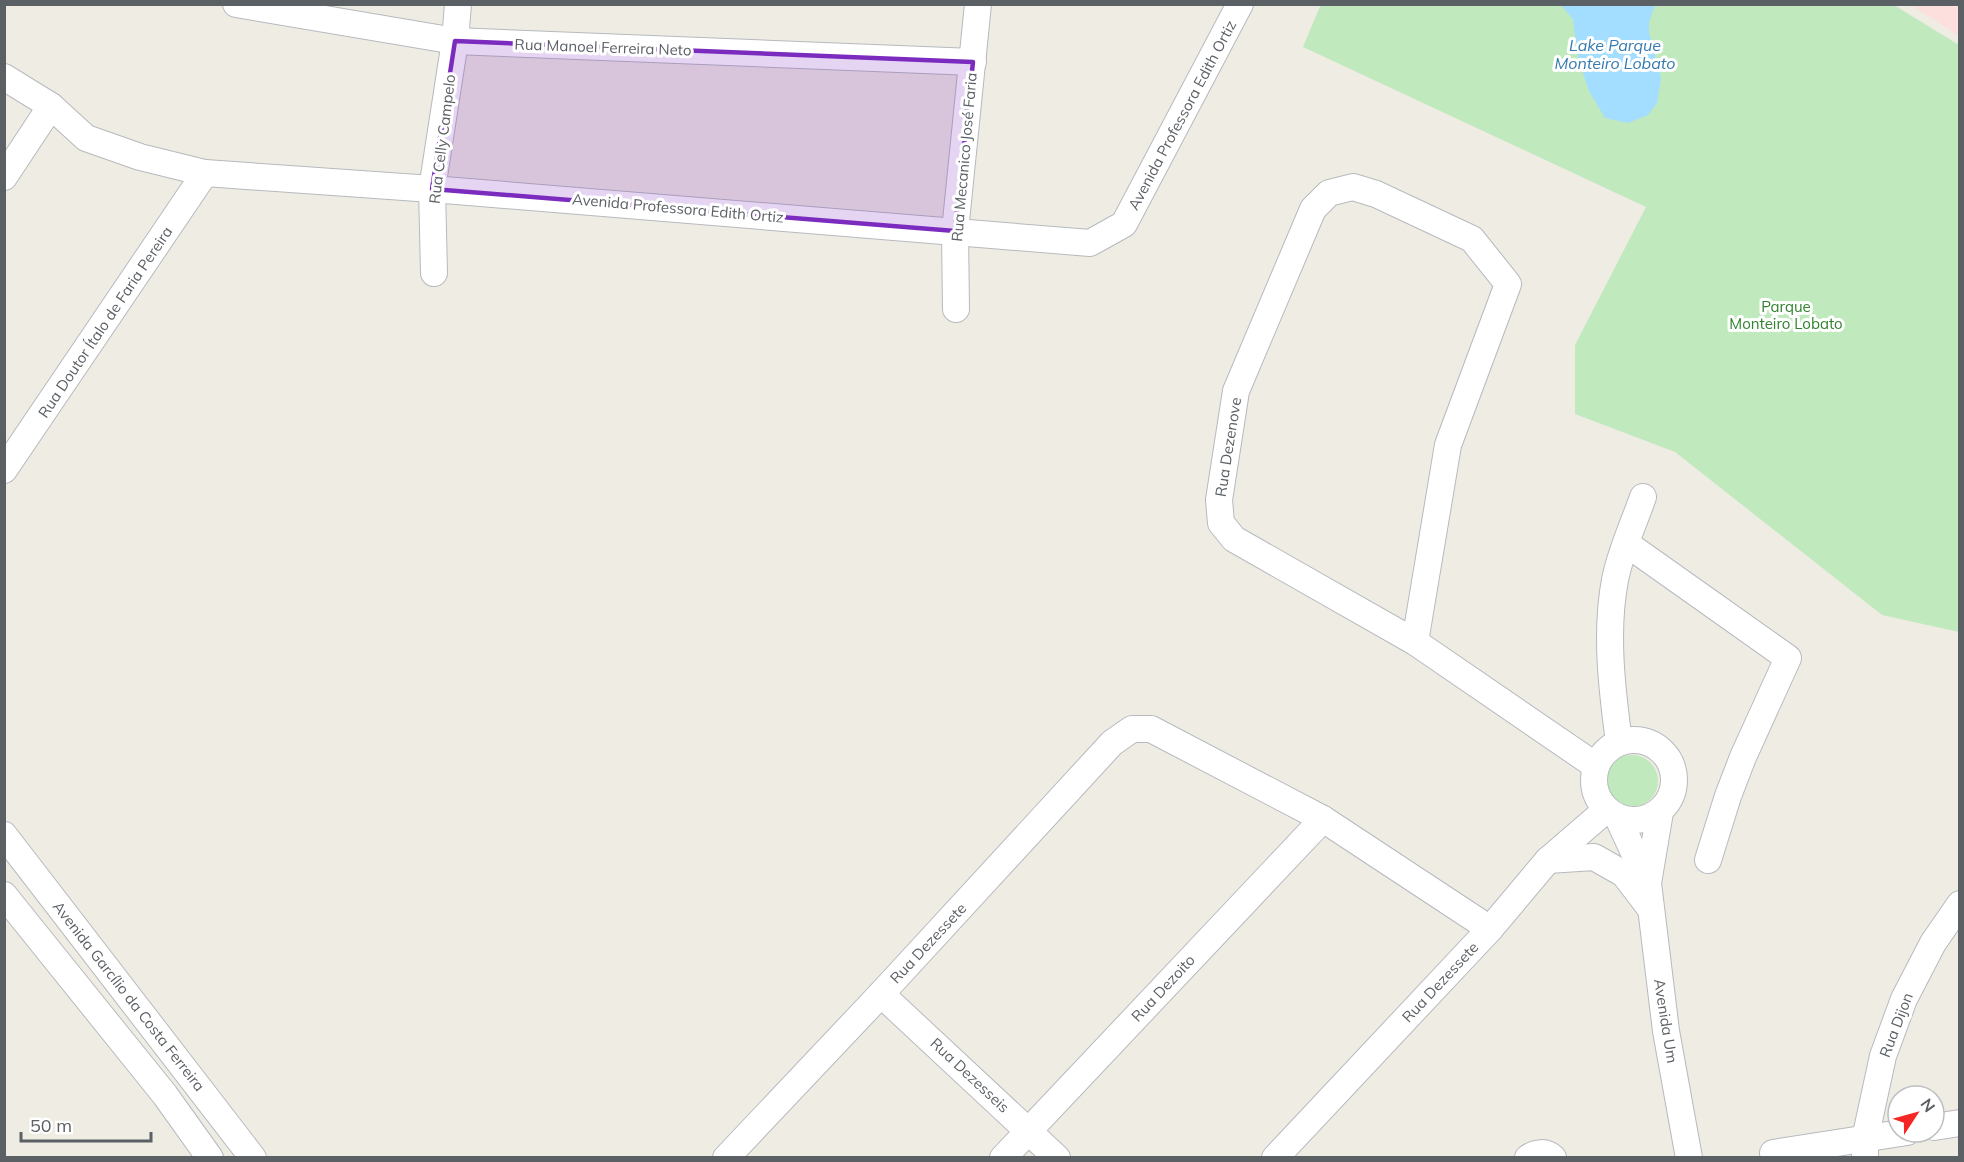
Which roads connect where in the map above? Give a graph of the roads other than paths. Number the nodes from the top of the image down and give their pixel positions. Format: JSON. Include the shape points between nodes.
{"nodes":[{"id":1,"x":236,"y":4,"type":"edge"},
{"id":2,"x":458,"y":4,"type":"edge"},
{"id":3,"x":978,"y":4,"type":"edge"},
{"id":4,"x":1240,"y":4,"type":"edge"},
{"id":5,"x":455,"y":41,"type":"junction"},
{"id":6,"x":973,"y":62,"type":"junction"},
{"id":7,"x":4,"y":77,"type":"edge"},
{"id":8,"x":51,"y":106,"type":"junction"},
{"id":9,"x":205,"y":173,"type":"junction"},
{"id":10,"x":4,"y":177,"type":"edge"},
{"id":11,"x":432,"y":189,"type":"junction"},
{"id":12,"x":955,"y":231,"type":"junction"},
{"id":13,"x":434,"y":273,"type":"dead end"},
{"id":14,"x":956,"y":309,"type":"dead end"},
{"id":15,"x":4,"y":470,"type":"edge"},
{"id":16,"x":1643,"y":497,"type":"dead end"},
{"id":17,"x":1627,"y":544,"type":"junction"},
{"id":18,"x":1415,"y":642,"type":"junction"},
{"id":19,"x":1619,"y":742,"type":"junction"},
{"id":20,"x":1596,"y":766,"type":"junction"},
{"id":21,"x":1660,"y":812,"type":"junction"},
{"id":22,"x":1612,"y":814,"type":"junction"},
{"id":23,"x":1323,"y":819,"type":"junction"},
{"id":24,"x":4,"y":836,"type":"edge"},
{"id":25,"x":1548,"y":860,"type":"junction"},
{"id":26,"x":1708,"y":860,"type":"dead end"},
{"id":27,"x":1648,"y":883,"type":"junction"},
{"id":28,"x":4,"y":895,"type":"edge"},
{"id":29,"x":1959,"y":904,"type":"edge"},
{"id":30,"x":1650,"y":908,"type":"junction"},
{"id":31,"x":1490,"y":929,"type":"junction"},
{"id":32,"x":881,"y":994,"type":"junction"},
{"id":33,"x":1028,"y":1130,"type":"junction"},
{"id":34,"x":1886,"y":1140,"type":"edge"},
{"id":35,"x":1865,"y":1148,"type":"edge"},
{"id":36,"x":1773,"y":1153,"type":"dead end"},
{"id":37,"x":210,"y":1158,"type":"edge"},
{"id":38,"x":253,"y":1158,"type":"edge"},
{"id":39,"x":726,"y":1158,"type":"edge"},
{"id":40,"x":1003,"y":1158,"type":"edge"},
{"id":41,"x":1057,"y":1158,"type":"edge"},
{"id":42,"x":1275,"y":1158,"type":"edge"},
{"id":43,"x":1528,"y":1158,"type":"edge"},
{"id":44,"x":1553,"y":1158,"type":"edge"},
{"id":45,"x":1689,"y":1158,"type":"edge"}],
"edges":[{"from":1,"to":5,"type":"street","name":"Rua Manoel Ferreira Neto"},
{"from":2,"to":5,"type":"street","name":"Rua Celly Campelo"},
{"from":3,"to":6,"type":"street","name":"Rua Mecanico José Faria"},
{"from":4,"to":12,"type":"street","name":"Avenida Professora Edith Ortiz","via":[[1124,224],[1090,243]]},
{"from":5,"to":6,"type":"street","name":"Rua Manoel Ferreira Neto"},
{"from":5,"to":11,"type":"street","name":"Rua Celly Campelo"},
{"from":6,"to":12,"type":"street","name":"Rua Mecanico José Faria"},
{"from":7,"to":8,"type":"street","name":"Avenida Professora Edith Ortiz"},
{"from":8,"to":9,"type":"street","name":"Avenida Professora Edith Ortiz","via":[[86,138]]},
{"from":8,"to":10,"type":"street"},
{"from":9,"to":11,"type":"street","name":"Avenida Professora Edith Ortiz"},
{"from":9,"to":15,"type":"street","name":"Rua Doutor Ítalo de Faria Pereira"},
{"from":11,"to":12,"type":"street","name":"Avenida Professora Edith Ortiz"},
{"from":11,"to":13,"type":"street","name":"Rua Celly Campelo"},
{"from":12,"to":14,"type":"street","name":"Rua Mecanico José Faria"},
{"from":16,"to":17,"type":"street"},
{"from":17,"to":19,"type":"street","via":[[1615,580],[1611,620],[1611,682]]},
{"from":17,"to":26,"type":"street","via":[[1788,658],[1739,767]]},
{"from":18,"to":18,"type":"street","name":"Rua Dezenove","via":[[1448,445],[1508,284],[1472,239],[1353,187],[1329,193],[1313,208],[1236,391],[1219,500],[1221,523],[1234,539]]},
{"from":18,"to":20,"type":"street","name":"Rua Dezenove"},
{"from":19,"to":20,"type":"street","via":[[1601,755]]},
{"from":19,"to":21,"type":"street","via":[[1636,739],[1652,743],[1665,753],[1673,767],[1675,783],[1671,799]]},
{"from":20,"to":22,"type":"street","via":[[1593,782],[1597,797]]},
{"from":21,"to":22,"type":"street","via":[[1632,821]]},
{"from":21,"to":27,"type":"street","name":"Avenida Um"},
{"from":22,"to":25,"type":"street","name":"Rua Dezessete"},
{"from":22,"to":27,"type":"street","name":"Avenida Um"},
{"from":23,"to":31,"type":"street"},
{"from":23,"to":32,"type":"street","name":"Rua Dezessete","via":[[1151,729],[1132,729],[1112,743]]},
{"from":23,"to":33,"type":"street","name":"Rua Dezoito"},
{"from":24,"to":38,"type":"street","name":"Avenida Garcílio da Costa Ferreira"},
{"from":25,"to":30,"type":"street","via":[[1594,857],[1624,874]]},
{"from":25,"to":31,"type":"street","name":"Rua Dezessete"},
{"from":27,"to":30,"type":"street","name":"Avenida Um"},
{"from":28,"to":37,"type":"street","via":[[165,1095]]},
{"from":29,"to":35,"type":"street","name":"Rua Dijon","via":[[1904,999],[1883,1056]]},
{"from":30,"to":45,"type":"street","name":"Avenida Um","via":[[1666,1031]]},
{"from":31,"to":42,"type":"street","name":"Rua Dezessete"},
{"from":32,"to":33,"type":"street","name":"Rua Dezesseis"},
{"from":32,"to":39,"type":"street","name":"Rua Dezessete"},
{"from":33,"to":40,"type":"street","name":"Rua Dezoito"},
{"from":33,"to":41,"type":"street","name":"Rua Dezesseis"},
{"from":34,"to":35,"type":"street"},
{"from":35,"to":36,"type":"street"},
{"from":43,"to":44,"type":"street","via":[[1542,1152]]}]}
